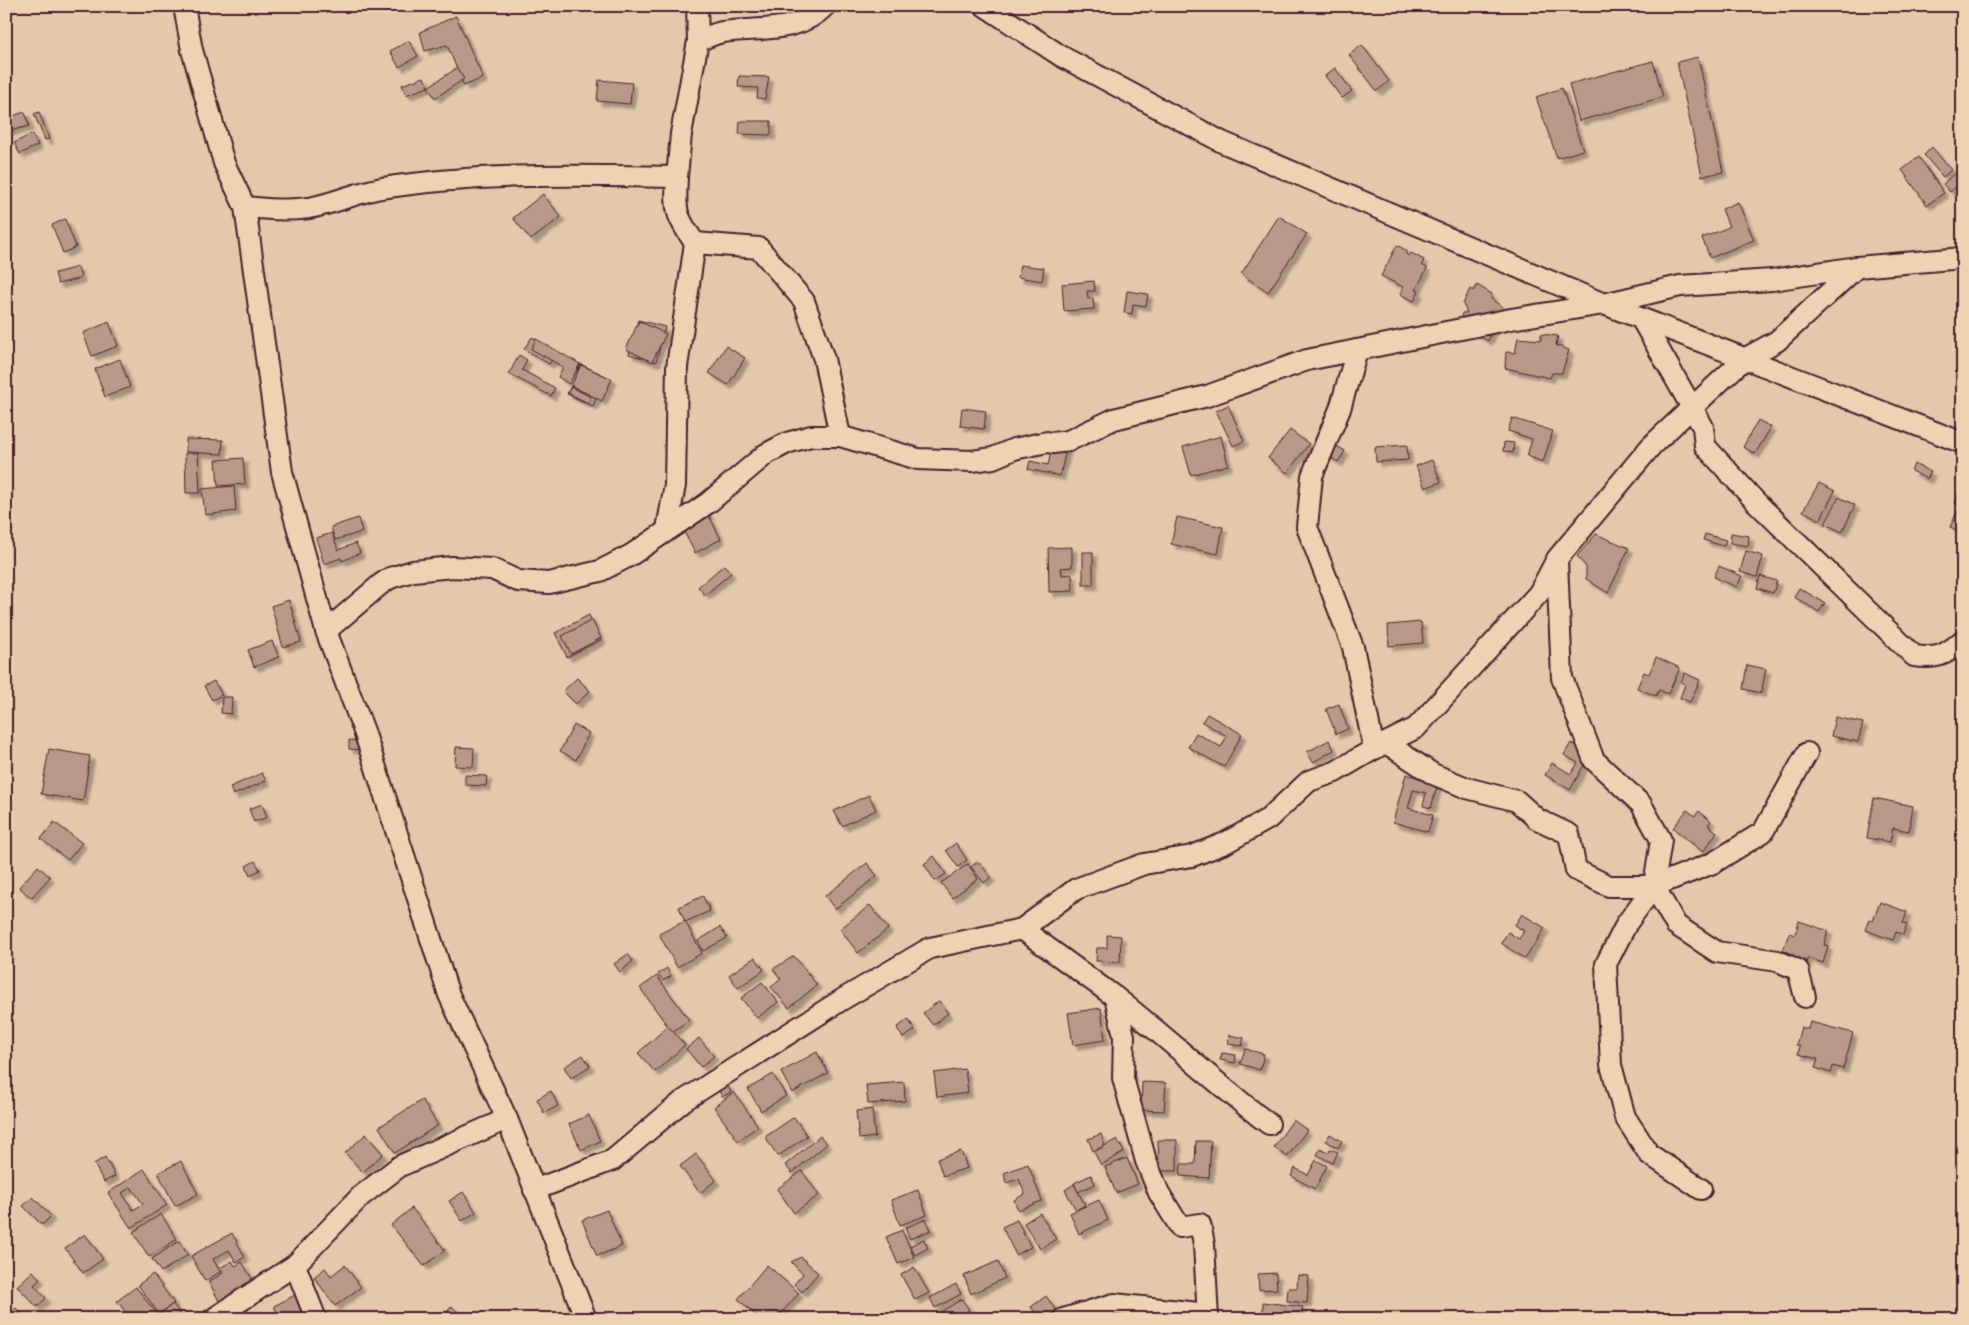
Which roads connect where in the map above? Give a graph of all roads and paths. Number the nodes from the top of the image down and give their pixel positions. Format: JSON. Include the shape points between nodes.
{"nodes":[{"id":1,"x":184,"y":6,"type":"edge"},
{"id":2,"x":697,"y":6,"type":"edge"},
{"id":3,"x":825,"y":6,"type":"edge"},
{"id":4,"x":985,"y":6,"type":"edge"},
{"id":5,"x":698,"y":41,"type":"junction"},
{"id":6,"x":676,"y":177,"type":"junction"},
{"id":7,"x":244,"y":207,"type":"junction"},
{"id":8,"x":695,"y":243,"type":"junction"},
{"id":9,"x":1963,"y":258,"type":"edge"},
{"id":10,"x":1857,"y":267,"type":"junction"},
{"id":11,"x":1604,"y":304,"type":"junction"},
{"id":12,"x":1642,"y":320,"type":"junction"},
{"id":13,"x":1357,"y":350,"type":"junction"},
{"id":14,"x":1744,"y":359,"type":"junction"},
{"id":15,"x":1693,"y":408,"type":"junction"},
{"id":16,"x":840,"y":436,"type":"junction"},
{"id":17,"x":1963,"y":443,"type":"edge"},
{"id":18,"x":667,"y":529,"type":"junction"},
{"id":19,"x":1557,"y":559,"type":"junction"},
{"id":20,"x":326,"y":632,"type":"junction"},
{"id":21,"x":1963,"y":640,"type":"edge"},
{"id":22,"x":1380,"y":746,"type":"junction"},
{"id":23,"x":1807,"y":753,"type":"dead end"},
{"id":24,"x":1654,"y":886,"type":"junction"},
{"id":25,"x":1022,"y":929,"type":"junction"},
{"id":26,"x":1115,"y":997,"type":"junction"},
{"id":27,"x":1805,"y":998,"type":"dead end"},
{"id":28,"x":507,"y":1119,"type":"junction"},
{"id":29,"x":1269,"y":1124,"type":"dead end"},
{"id":30,"x":534,"y":1190,"type":"junction"},
{"id":31,"x":1701,"y":1190,"type":"dead end"},
{"id":32,"x":295,"y":1266,"type":"junction"},
{"id":33,"x":1208,"y":1316,"type":"edge"},
{"id":34,"x":213,"y":1319,"type":"edge"},
{"id":35,"x":316,"y":1319,"type":"edge"},
{"id":36,"x":586,"y":1319,"type":"edge"},
{"id":37,"x":1063,"y":1319,"type":"edge"}],
"edges":[{"from":1,"to":7,"type":"street","via":[[192,50],[224,163]]},
{"from":2,"to":5,"type":"street"},
{"from":3,"to":5,"type":"street","via":[[808,20],[784,27],[722,32]]},
{"from":4,"to":11,"type":"street","via":[[1061,56],[1222,142]]},
{"from":5,"to":6,"type":"street"},
{"from":6,"to":7,"type":"street","via":[[563,174],[477,179],[380,188],[310,208]]},
{"from":6,"to":8,"type":"street","via":[[675,208],[680,222]]},
{"from":7,"to":20,"type":"street","via":[[282,472]]},
{"from":8,"to":16,"type":"street","via":[[759,248],[804,301],[824,359]]},
{"from":8,"to":18,"type":"street","via":[[677,367],[675,485]]},
{"from":9,"to":10,"type":"street"},
{"from":10,"to":11,"type":"street","via":[[1772,280],[1680,286]]},
{"from":10,"to":14,"type":"street","via":[[1777,342]]},
{"from":11,"to":12,"type":"street"},
{"from":11,"to":13,"type":"street"},
{"from":12,"to":14,"type":"street"},
{"from":12,"to":15,"type":"street"},
{"from":13,"to":16,"type":"street","via":[[1307,360],[1207,396],[1114,419],[1068,440],[1014,449],[993,458],[972,461],[918,459]]},
{"from":13,"to":22,"type":"street","via":[[1340,409],[1312,476],[1307,527],[1353,647]]},
{"from":14,"to":15,"type":"street"},
{"from":14,"to":17,"type":"street"},
{"from":15,"to":19,"type":"street","via":[[1652,445]]},
{"from":15,"to":21,"type":"street","via":[[1704,428],[1705,446],[1756,502],[1900,645],[1914,656],[1931,658],[1949,653]]},
{"from":16,"to":18,"type":"street","via":[[811,436],[766,454],[708,503]]},
{"from":18,"to":20,"type":"street","via":[[600,571],[549,583],[518,581],[492,569],[452,567],[405,573],[380,584]]},
{"from":19,"to":22,"type":"street","via":[[1539,592],[1416,728]]},
{"from":19,"to":24,"type":"street","via":[[1562,678],[1594,760],[1641,804],[1661,840]]},
{"from":20,"to":28,"type":"street","via":[[364,731],[450,995]]},
{"from":22,"to":24,"type":"street","via":[[1467,788],[1517,801],[1537,819],[1569,834],[1576,870],[1609,886]]},
{"from":22,"to":25,"type":"street","via":[[1335,772],[1309,781],[1268,819],[1225,843],[1192,856],[1144,864],[1076,889]]},
{"from":23,"to":24,"type":"street","via":[[1763,832],[1713,863]]},
{"from":24,"to":27,"type":"street","via":[[1676,925],[1717,952],[1778,961],[1798,970]]},
{"from":24,"to":31,"type":"street","via":[[1627,923],[1606,964],[1610,1065],[1625,1117],[1650,1154]]},
{"from":25,"to":26,"type":"street"},
{"from":25,"to":30,"type":"street","via":[[930,948],[683,1101],[613,1160]]},
{"from":26,"to":29,"type":"street"},
{"from":26,"to":33,"type":"street","via":[[1124,1036],[1123,1078],[1146,1161],[1158,1193],[1180,1227],[1200,1224]]},
{"from":28,"to":30,"type":"street"},
{"from":28,"to":32,"type":"street","via":[[400,1166],[361,1196]]},
{"from":30,"to":36,"type":"street"},
{"from":32,"to":34,"type":"street"},
{"from":32,"to":35,"type":"street"},
{"from":33,"to":37,"type":"street","via":[[1114,1304]]}]}
